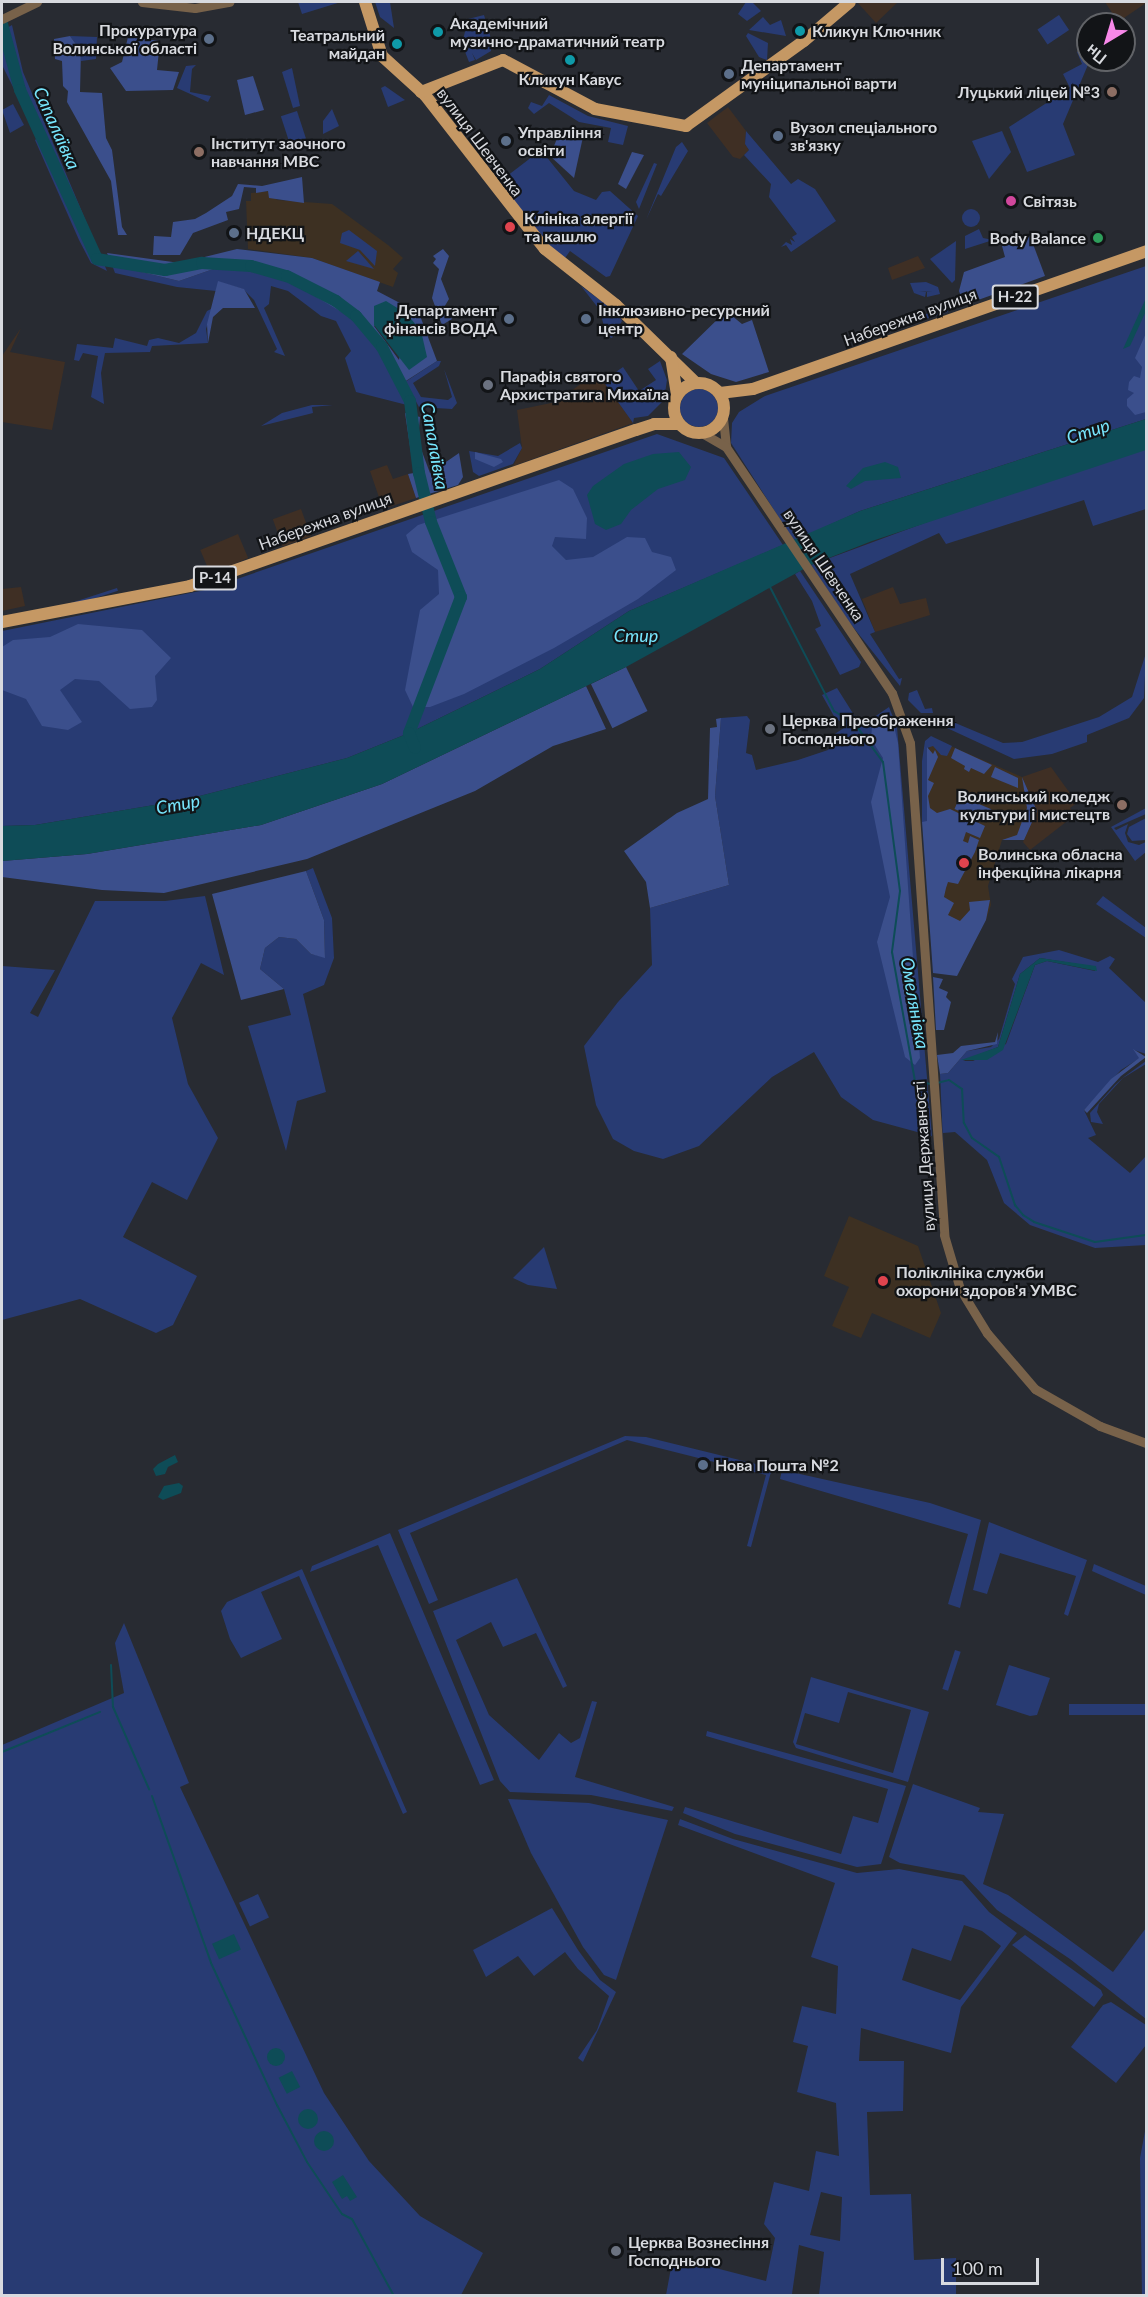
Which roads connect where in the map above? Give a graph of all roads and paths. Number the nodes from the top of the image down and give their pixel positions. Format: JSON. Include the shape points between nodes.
{"nodes":[{"id":1,"x":37,"y":2,"type":"edge"},
{"id":2,"x":142,"y":2,"type":"edge"},
{"id":3,"x":229,"y":2,"type":"edge"},
{"id":4,"x":365,"y":2,"type":"edge"},
{"id":5,"x":850,"y":2,"type":"edge"},
{"id":6,"x":209,"y":4,"type":"edge"},
{"id":7,"x":3,"y":19,"type":"edge"},
{"id":8,"x":421,"y":92,"type":"junction"},
{"id":9,"x":1146,"y":251,"type":"edge"},
{"id":10,"x":671,"y":357,"type":"junction"},
{"id":11,"x":695,"y":382,"type":"junction"},
{"id":12,"x":753,"y":389,"type":"junction"},
{"id":13,"x":720,"y":393,"type":"junction"},
{"id":14,"x":677,"y":394,"type":"junction"},
{"id":15,"x":673,"y":407,"type":"junction"},
{"id":16,"x":724,"y":412,"type":"junction"},
{"id":17,"x":654,"y":424,"type":"junction"},
{"id":18,"x":679,"y":424,"type":"junction"},
{"id":19,"x":702,"y":433,"type":"junction"},
{"id":20,"x":726,"y":447,"type":"junction"},
{"id":21,"x":2,"y":622,"type":"edge"},
{"id":22,"x":897,"y":700,"type":"joint"},
{"id":23,"x":1146,"y":1443,"type":"edge"}],
"edges":[{"from":1,"to":7,"type":"street"},
{"from":2,"to":6,"type":"street"},
{"from":3,"to":6,"type":"street"},
{"from":4,"to":8,"type":"main road","name":"вулиця Шевченка","via":[[382,56]]},
{"from":5,"to":8,"type":"main road","via":[[804,41],[686,126],[595,109],[503,60]]},
{"from":8,"to":10,"type":"main road","name":"вулиця Шевченка","via":[[545,249],[616,305]]},
{"from":9,"to":12,"type":"main road","name":"Набережна вулиця","number":"Н-22"},
{"from":10,"to":11,"type":"main road","name":"вулиця Шевченка"},
{"from":10,"to":14,"type":"main road"},
{"from":11,"to":13,"type":"main road","via":[[709,384]]},
{"from":11,"to":14,"type":"main road"},
{"from":12,"to":13,"type":"main road","name":"Набережна вулиця","number":"Н-22"},
{"from":12,"to":16,"type":"main road","name":"Набережна вулиця","number":"Н-22"},
{"from":13,"to":16,"type":"main road"},
{"from":14,"to":15,"type":"main road"},
{"from":15,"to":17,"type":"main road","name":"Набережна вулиця","number":"Р-14"},
{"from":15,"to":18,"type":"main road"},
{"from":16,"to":19,"type":"main road","number":"Н-22","via":[[714,429]]},
{"from":16,"to":20,"type":"street","name":"вулиця Шевченка"},
{"from":17,"to":18,"type":"main road","name":"Набережна вулиця","number":"Р-14"},
{"from":17,"to":21,"type":"main road","name":"Набережна вулиця","number":"Р-14","via":[[190,586]]},
{"from":18,"to":19,"type":"main road","via":[[690,432]]},
{"from":19,"to":20,"type":"street","name":"вулиця Шевченка"},
{"from":20,"to":22,"type":"street","name":"вулиця Шевченка"},
{"from":22,"to":23,"type":"street","name":"вулиця Державності","via":[[910,743],[944,1235],[966,1302],[1012,1365],[1050,1401]]}]}
